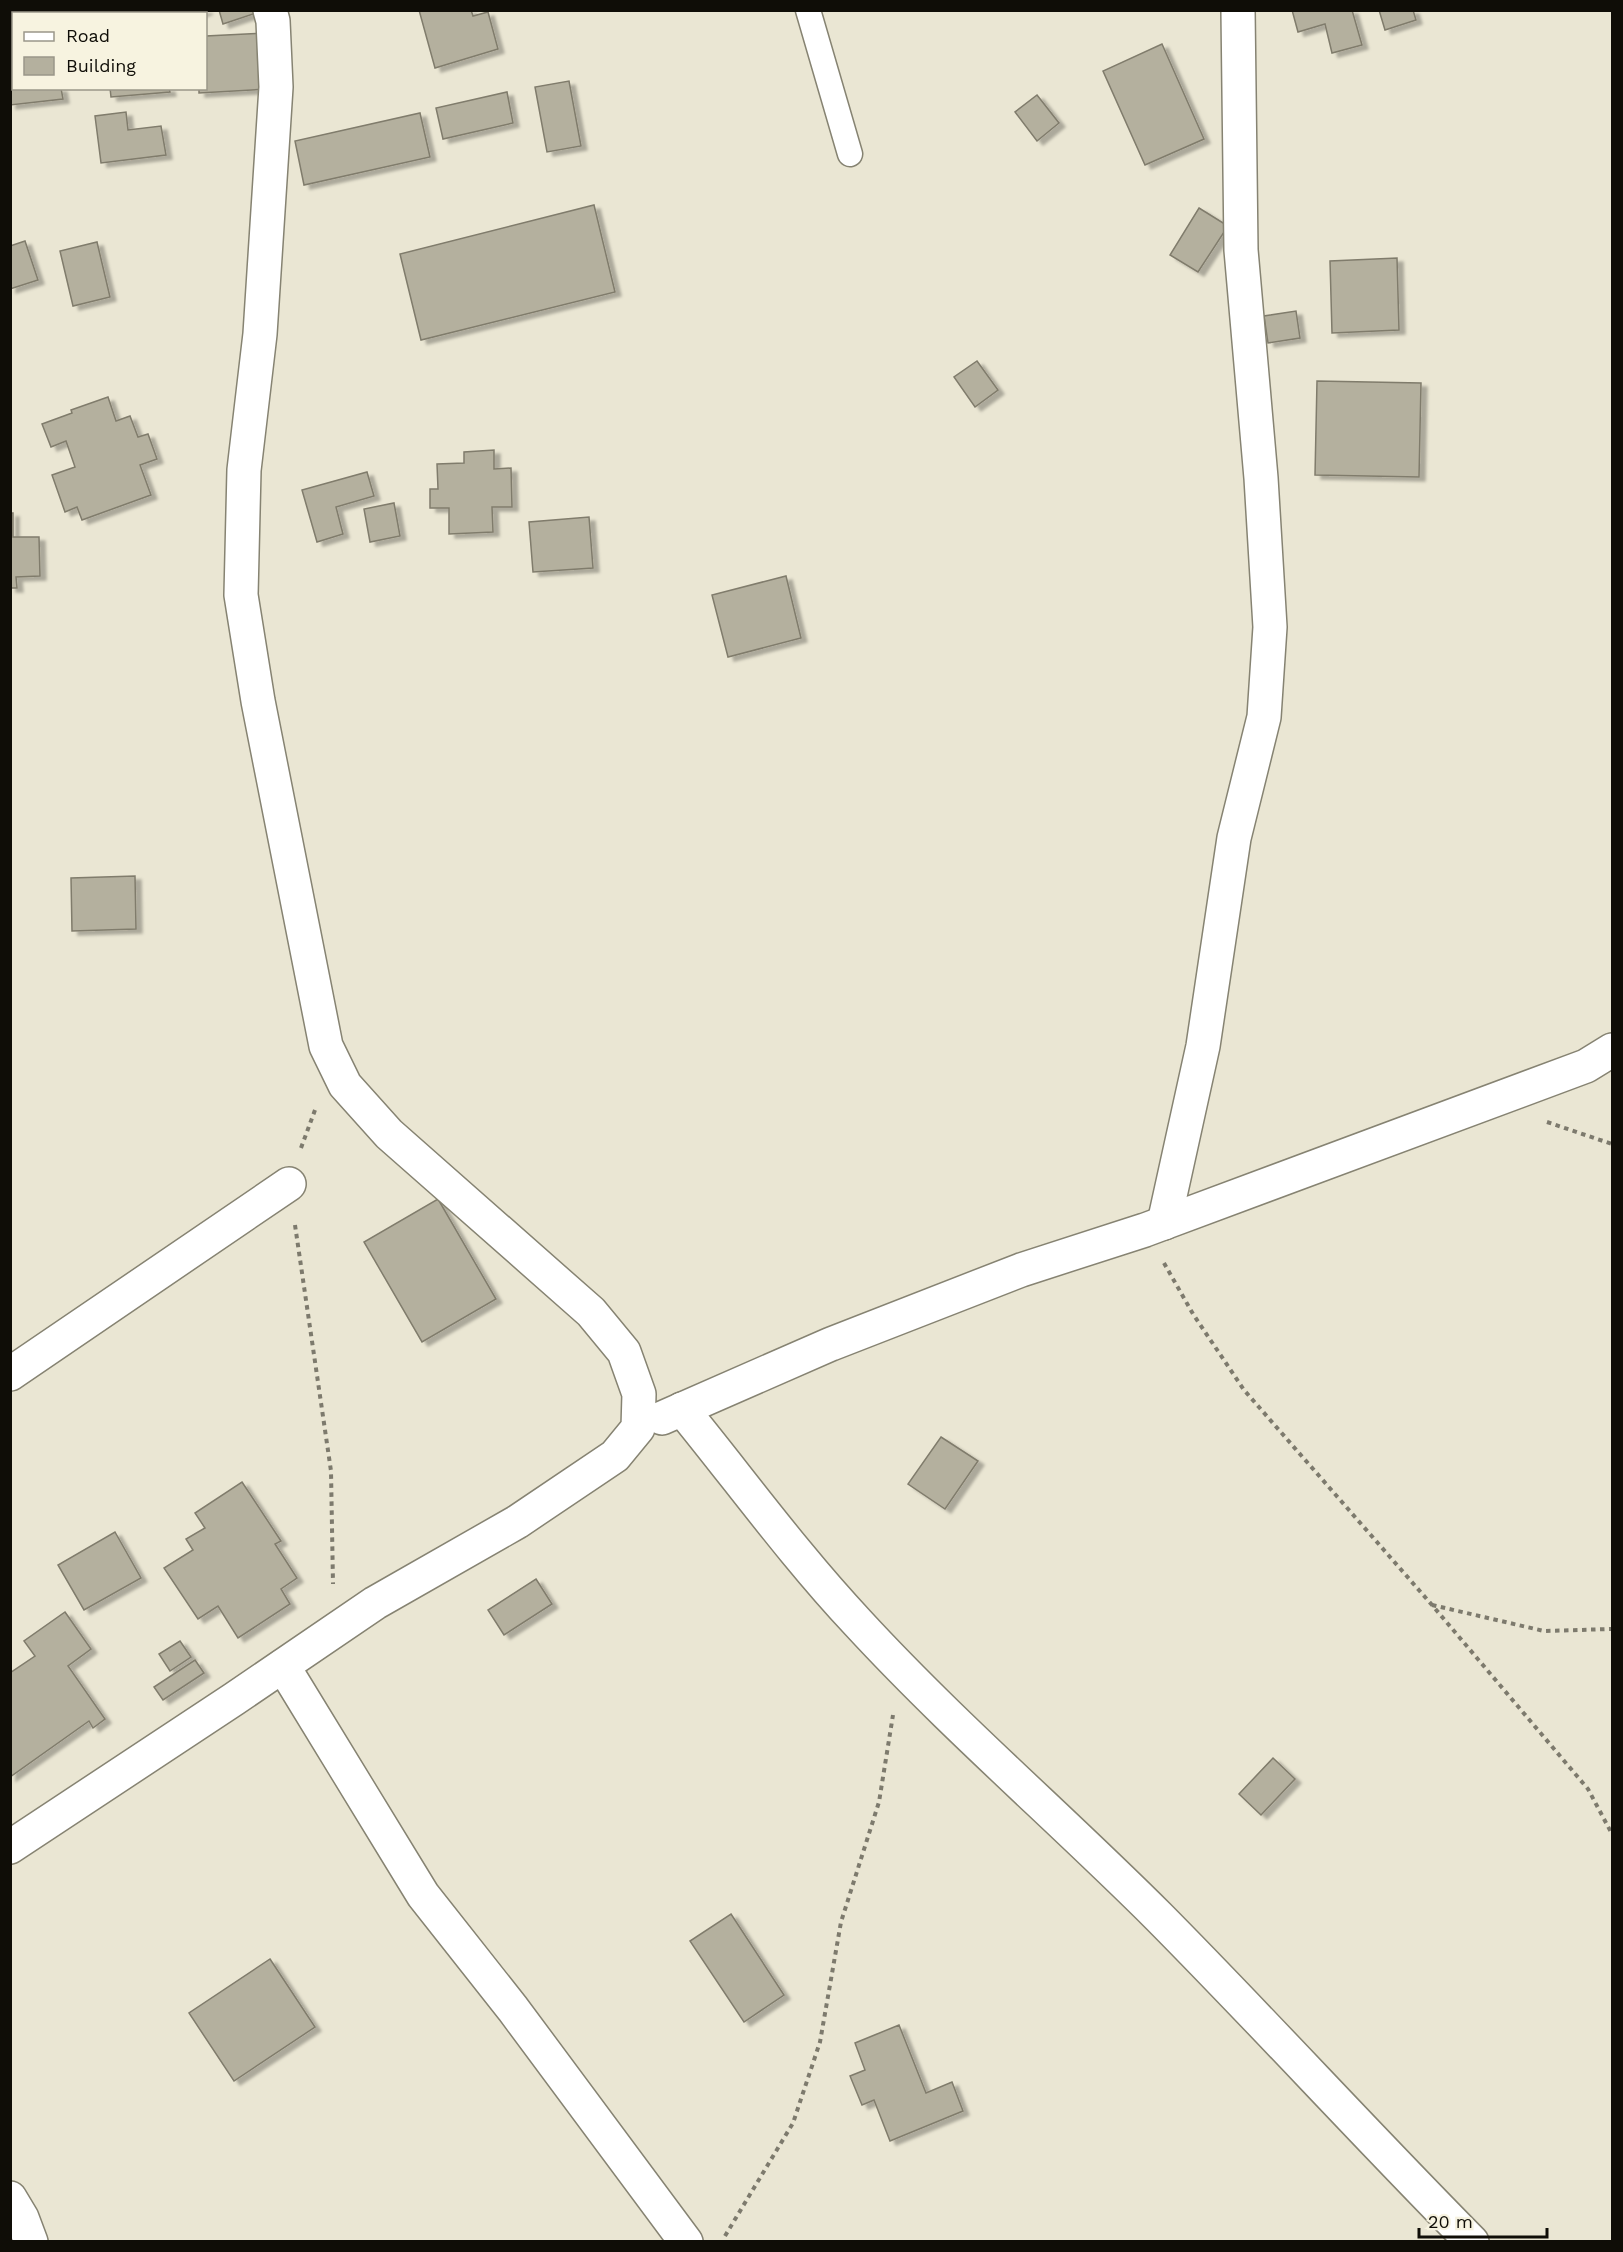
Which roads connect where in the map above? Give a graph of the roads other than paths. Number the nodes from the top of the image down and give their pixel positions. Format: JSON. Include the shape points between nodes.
{"nodes":[{"id":1,"x":270,"y":10,"type":"edge"},
{"id":2,"x":808,"y":10,"type":"edge"},
{"id":3,"x":1238,"y":10,"type":"edge"},
{"id":4,"x":850,"y":154,"type":"dead end"},
{"id":5,"x":1612,"y":1050,"type":"edge"},
{"id":6,"x":289,"y":1184,"type":"road end"},
{"id":7,"x":1154,"y":1226,"type":"junction"},
{"id":8,"x":10,"y":1374,"type":"edge"},
{"id":9,"x":682,"y":1409,"type":"junction"},
{"id":10,"x":638,"y":1428,"type":"junction"},
{"id":11,"x":283,"y":1666,"type":"junction"},
{"id":12,"x":10,"y":1847,"type":"edge"},
{"id":13,"x":10,"y":2198,"type":"edge"},
{"id":14,"x":31,"y":2241,"type":"edge"},
{"id":15,"x":686,"y":2241,"type":"edge"},
{"id":16,"x":1472,"y":2241,"type":"edge"}],
"edges":[{"from":1,"to":10,"type":"street","via":[[276,87],[260,334],[244,470],[240,595],[326,1046],[345,1085],[389,1134],[591,1312],[624,1352],[639,1394]]},
{"from":2,"to":4,"type":"lane"},
{"from":3,"to":7,"type":"street","via":[[1241,250],[1270,627],[1264,717],[1234,838],[1203,1047]]},
{"from":5,"to":7,"type":"street","via":[[1586,1066]]},
{"from":6,"to":8,"type":"street"},
{"from":7,"to":9,"type":"street","via":[[987,1283],[831,1344]]},
{"from":9,"to":10,"type":"street"},
{"from":9,"to":16,"type":"street","via":[[810,1571],[859,1624],[1219,1977]]},
{"from":10,"to":11,"type":"street","via":[[615,1456],[527,1515],[375,1603]]},
{"from":11,"to":12,"type":"street"},
{"from":11,"to":15,"type":"street","via":[[423,1895]]},
{"from":13,"to":14,"type":"street"}]}
